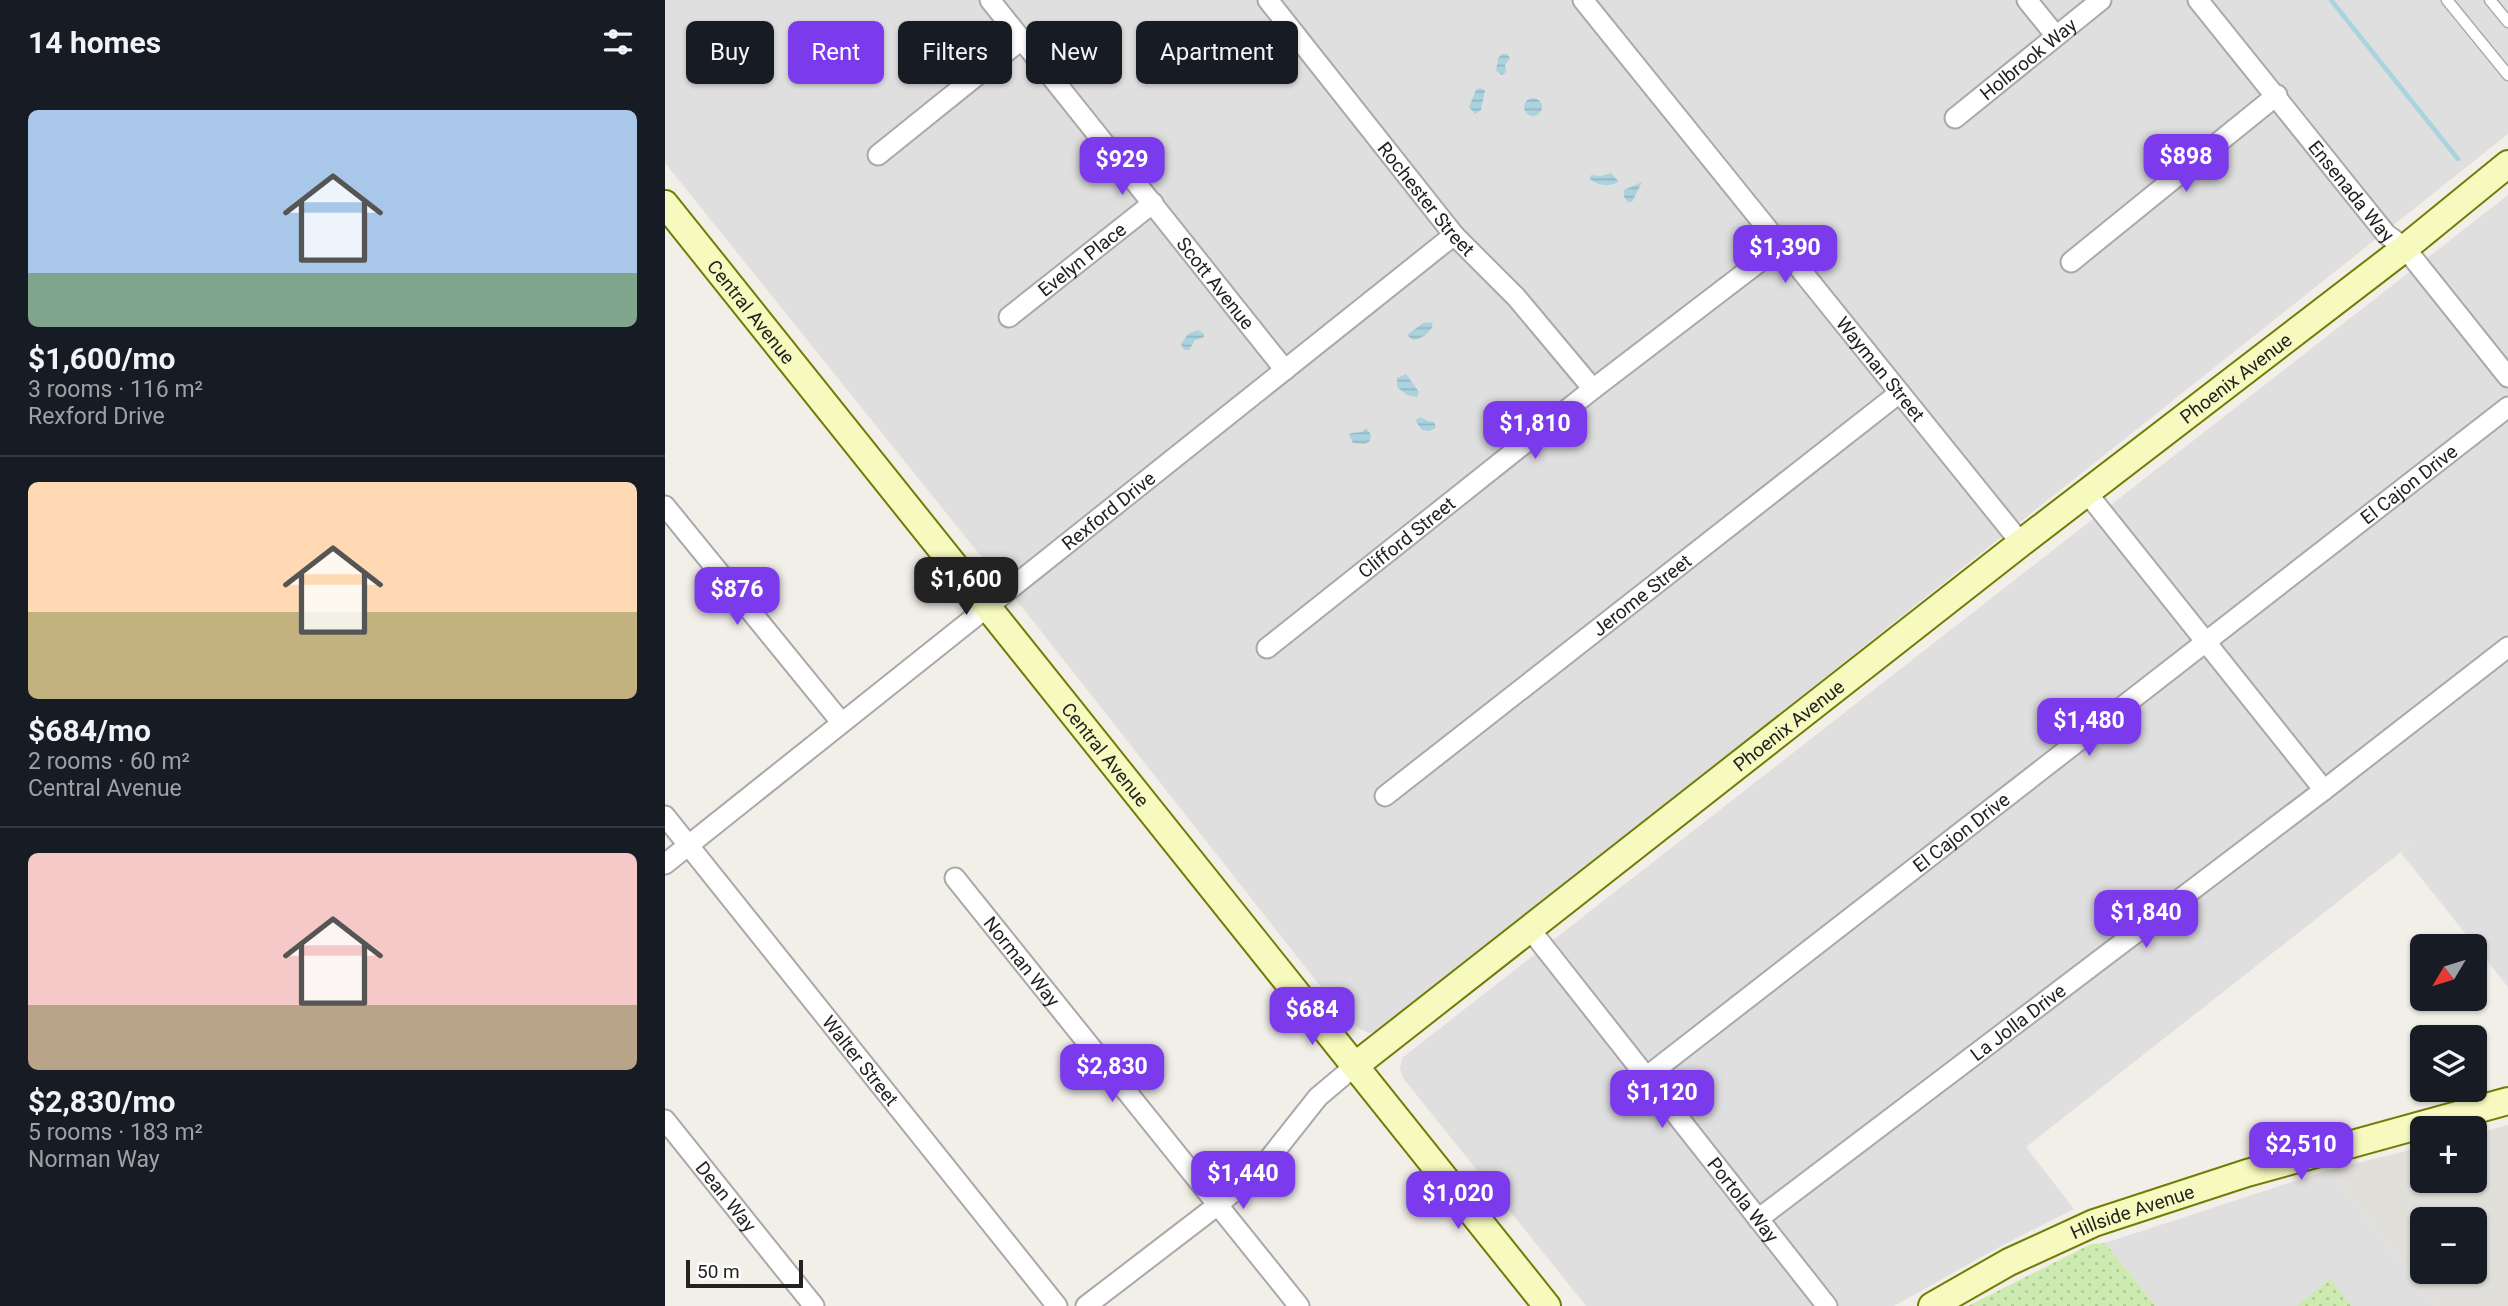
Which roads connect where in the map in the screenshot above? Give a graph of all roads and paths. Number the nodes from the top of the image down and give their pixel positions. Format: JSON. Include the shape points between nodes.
{"nodes":[{"id":1,"x":990,"y":0,"type":"edge"},
{"id":2,"x":1268,"y":0,"type":"edge"},
{"id":3,"x":1583,"y":0,"type":"edge"},
{"id":4,"x":2027,"y":0,"type":"edge"},
{"id":5,"x":2101,"y":0,"type":"edge"},
{"id":6,"x":2199,"y":0,"type":"edge"},
{"id":7,"x":2447,"y":0,"type":"edge"},
{"id":8,"x":2490,"y":0,"type":"edge"},
{"id":9,"x":2508,"y":22,"type":"edge"},
{"id":10,"x":2056,"y":36,"type":"junction"},
{"id":11,"x":1021,"y":40,"type":"junction"},
{"id":12,"x":2508,"y":75,"type":"edge"},
{"id":13,"x":2277,"y":95,"type":"junction"},
{"id":14,"x":1955,"y":118,"type":"dead end"},
{"id":15,"x":878,"y":155,"type":"dead end"},
{"id":16,"x":2508,"y":164,"type":"edge"},
{"id":17,"x":1153,"y":203,"type":"junction"},
{"id":18,"x":665,"y":204,"type":"edge"},
{"id":19,"x":1454,"y":235,"type":"junction"},
{"id":20,"x":1780,"y":246,"type":"junction"},
{"id":21,"x":2405,"y":248,"type":"junction"},
{"id":22,"x":2071,"y":262,"type":"dead end"},
{"id":23,"x":1009,"y":317,"type":"dead end"},
{"id":24,"x":1285,"y":370,"type":"junction"},
{"id":25,"x":2508,"y":377,"type":"edge"},
{"id":26,"x":1593,"y":389,"type":"junction"},
{"id":27,"x":1898,"y":394,"type":"junction"},
{"id":28,"x":2508,"y":407,"type":"edge"},
{"id":29,"x":2087,"y":493,"type":"junction"},
{"id":30,"x":665,"y":506,"type":"edge"},
{"id":31,"x":2021,"y":543,"type":"junction"},
{"id":32,"x":989,"y":607,"type":"junction"},
{"id":33,"x":2206,"y":642,"type":"junction"},
{"id":34,"x":2508,"y":647,"type":"edge"},
{"id":35,"x":1267,"y":648,"type":"dead end"},
{"id":36,"x":841,"y":722,"type":"junction"},
{"id":37,"x":2323,"y":790,"type":"junction"},
{"id":38,"x":1385,"y":796,"type":"dead end"},
{"id":39,"x":665,"y":816,"type":"edge"},
{"id":40,"x":689,"y":846,"type":"junction"},
{"id":41,"x":665,"y":864,"type":"edge"},
{"id":42,"x":955,"y":878,"type":"dead end"},
{"id":43,"x":1529,"y":928,"type":"junction"},
{"id":44,"x":1356,"y":1065,"type":"junction"},
{"id":45,"x":1646,"y":1077,"type":"junction"},
{"id":46,"x":2508,"y":1101,"type":"edge"},
{"id":47,"x":665,"y":1120,"type":"edge"},
{"id":48,"x":1219,"y":1204,"type":"junction"},
{"id":49,"x":1758,"y":1219,"type":"junction"},
{"id":50,"x":814,"y":1306,"type":"edge"},
{"id":51,"x":1057,"y":1306,"type":"edge"},
{"id":52,"x":1086,"y":1306,"type":"edge"},
{"id":53,"x":1299,"y":1306,"type":"edge"},
{"id":54,"x":1548,"y":1306,"type":"edge"},
{"id":55,"x":1827,"y":1306,"type":"edge"},
{"id":56,"x":1932,"y":1306,"type":"edge"}],
"edges":[{"from":1,"to":11,"type":"street","name":"Scott Avenue"},
{"from":2,"to":19,"type":"street","name":"Rochester Street"},
{"from":3,"to":20,"type":"street","name":"Wayman Street"},
{"from":4,"to":10,"type":"street"},
{"from":5,"to":10,"type":"street","name":"Holbrook Way"},
{"from":6,"to":13,"type":"street","name":"Ensenada Way"},
{"from":7,"to":12,"type":"lane"},
{"from":8,"to":9,"type":"lane"},
{"from":10,"to":14,"type":"street","name":"Holbrook Way"},
{"from":11,"to":15,"type":"street"},
{"from":11,"to":17,"type":"street","name":"Scott Avenue"},
{"from":13,"to":21,"type":"street","name":"Ensenada Way","via":[[2386,234]]},
{"from":13,"to":22,"type":"street"},
{"from":16,"to":21,"type":"street","name":"Phoenix Avenue"},
{"from":17,"to":23,"type":"street","name":"Evelyn Place"},
{"from":17,"to":24,"type":"street","name":"Scott Avenue"},
{"from":18,"to":32,"type":"street","name":"Central Avenue"},
{"from":19,"to":24,"type":"street","name":"Rexford Drive"},
{"from":19,"to":26,"type":"street","name":"Rochester Street","via":[[1516,297]]},
{"from":20,"to":26,"type":"street","name":"Clifford Street"},
{"from":20,"to":27,"type":"street","name":"Wayman Street"},
{"from":21,"to":25,"type":"street","name":"Ensenada Way"},
{"from":21,"to":29,"type":"street","name":"Phoenix Avenue"},
{"from":24,"to":32,"type":"street","name":"Rexford Drive"},
{"from":26,"to":35,"type":"street","name":"Clifford Street"},
{"from":27,"to":31,"type":"street","name":"Wayman Street"},
{"from":27,"to":38,"type":"street","name":"Jerome Street"},
{"from":28,"to":33,"type":"street","name":"El Cajon Drive"},
{"from":29,"to":31,"type":"street","name":"Phoenix Avenue"},
{"from":29,"to":33,"type":"street"},
{"from":30,"to":36,"type":"street"},
{"from":31,"to":43,"type":"street","name":"Phoenix Avenue"},
{"from":32,"to":36,"type":"street","name":"Rexford Drive"},
{"from":32,"to":44,"type":"street","name":"Central Avenue"},
{"from":33,"to":37,"type":"street"},
{"from":33,"to":45,"type":"street","name":"El Cajon Drive"},
{"from":34,"to":37,"type":"street","name":"La Jolla Drive"},
{"from":36,"to":40,"type":"street","name":"Rexford Drive"},
{"from":37,"to":49,"type":"street","name":"La Jolla Drive"},
{"from":39,"to":40,"type":"street","name":"Walter Street"},
{"from":40,"to":41,"type":"street","name":"Rexford Drive"},
{"from":40,"to":51,"type":"street","name":"Walter Street"},
{"from":42,"to":48,"type":"street","name":"Norman Way"},
{"from":43,"to":44,"type":"street","name":"Phoenix Avenue"},
{"from":43,"to":45,"type":"street","name":"Portola Way"},
{"from":44,"to":48,"type":"street","name":"Phoenix Avenue","via":[[1318,1097],[1261,1169]]},
{"from":44,"to":54,"type":"street","name":"Central Avenue"},
{"from":45,"to":49,"type":"street","name":"Portola Way"},
{"from":46,"to":56,"type":"street","name":"Hillside Avenue","via":[[2247,1173],[2094,1223],[2009,1262]]},
{"from":47,"to":50,"type":"street","name":"Dean Way"},
{"from":48,"to":52,"type":"street","name":"Phoenix Avenue"},
{"from":48,"to":53,"type":"street","name":"Norman Way"},
{"from":49,"to":55,"type":"street","name":"Portola Way"}]}
